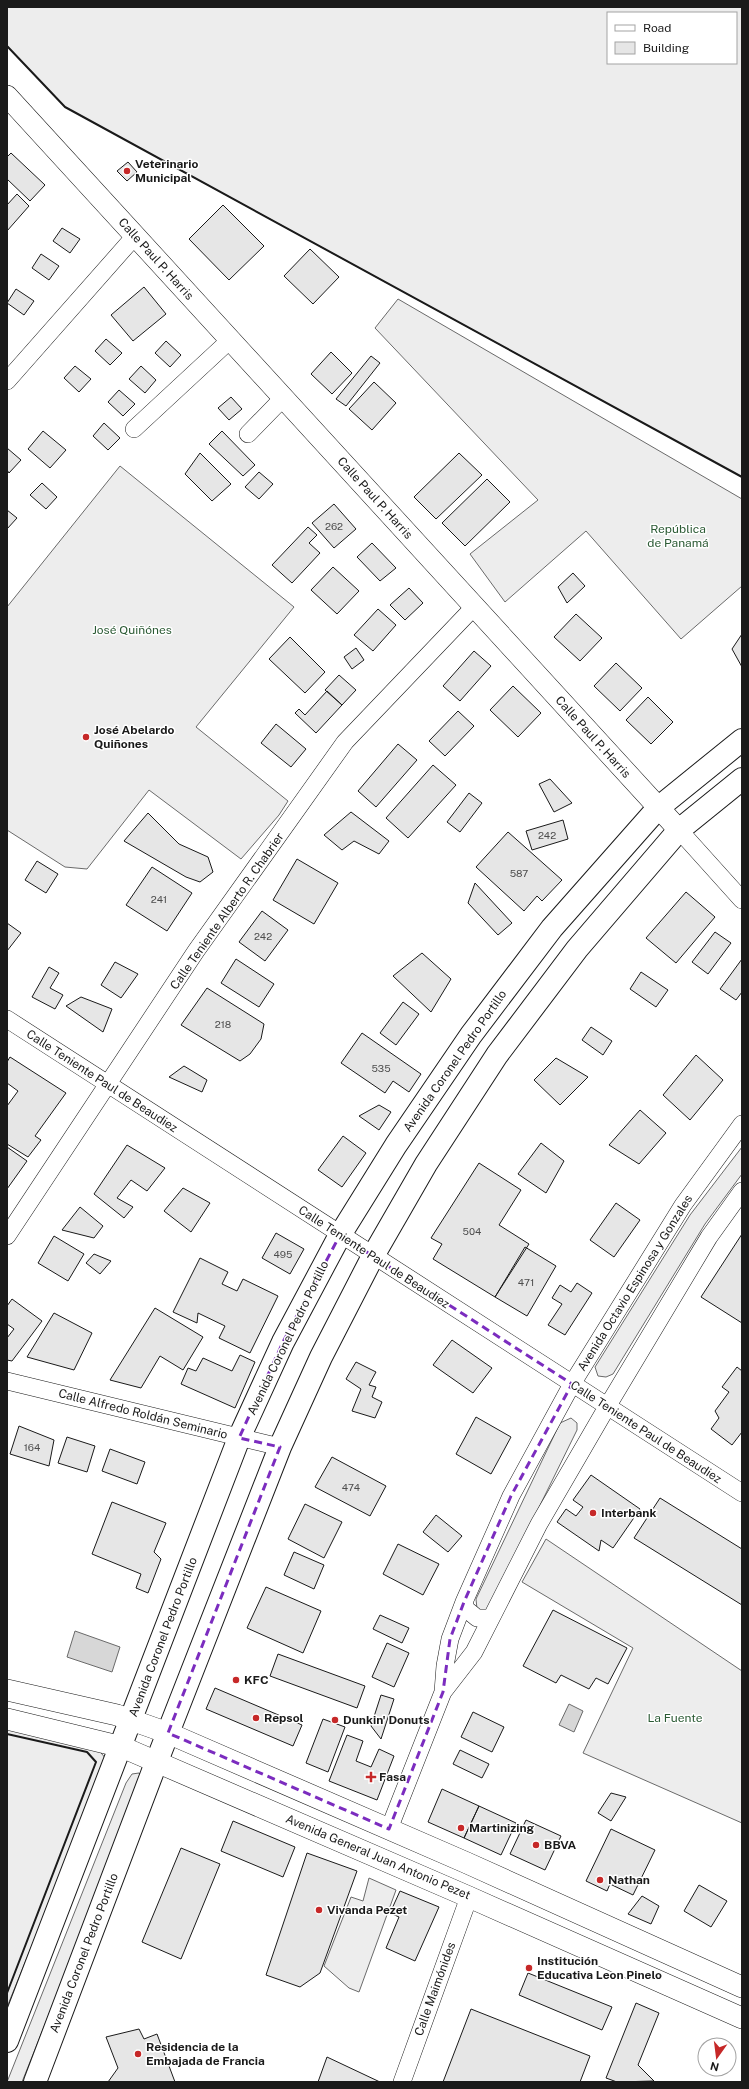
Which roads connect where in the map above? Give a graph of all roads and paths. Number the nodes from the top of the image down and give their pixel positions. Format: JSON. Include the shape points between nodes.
{"nodes":[{"id":1,"x":7,"y":96,"type":"edge"},
{"id":2,"x":135,"y":236,"type":"junction"},
{"id":3,"x":230,"y":340,"type":"junction"},
{"id":4,"x":7,"y":381,"type":"edge"},
{"id":5,"x":283,"y":398,"type":"junction"},
{"id":6,"x":134,"y":429,"type":"dead end"},
{"id":7,"x":248,"y":434,"type":"dead end"},
{"id":8,"x":474,"y":606,"type":"junction"},
{"id":9,"x":742,"y":740,"type":"edge"},
{"id":10,"x":742,"y":779,"type":"edge"},
{"id":11,"x":658,"y":808,"type":"junction"},
{"id":12,"x":679,"y":830,"type":"junction"},
{"id":13,"x":742,"y":900,"type":"edge"},
{"id":14,"x":7,"y":1019,"type":"edge"},
{"id":15,"x":109,"y":1085,"type":"junction"},
{"id":16,"x":742,"y":1124,"type":"edge"},
{"id":17,"x":742,"y":1191,"type":"edge"},
{"id":18,"x":340,"y":1235,"type":"junction"},
{"id":19,"x":7,"y":1236,"type":"edge"},
{"id":20,"x":373,"y":1256,"type":"junction"},
{"id":21,"x":7,"y":1381,"type":"edge"},
{"id":22,"x":572,"y":1384,"type":"junction"},
{"id":23,"x":607,"y":1407,"type":"junction"},
{"id":24,"x":239,"y":1438,"type":"junction"},
{"id":25,"x":280,"y":1447,"type":"junction"},
{"id":26,"x":742,"y":1494,"type":"edge"},
{"id":27,"x":464,"y":1602,"type":"junction"},
{"id":28,"x":491,"y":1618,"type":"junction"},
{"id":29,"x":7,"y":1690,"type":"edge"},
{"id":30,"x":443,"y":1692,"type":"junction"},
{"id":31,"x":7,"y":1719,"type":"edge"},
{"id":32,"x":132,"y":1719,"type":"junction"},
{"id":33,"x":168,"y":1733,"type":"junction"},
{"id":34,"x":122,"y":1746,"type":"junction"},
{"id":35,"x":157,"y":1761,"type":"junction"},
{"id":36,"x":389,"y":1829,"type":"junction"},
{"id":37,"x":469,"y":1897,"type":"junction"},
{"id":38,"x":742,"y":1987,"type":"edge"},
{"id":39,"x":742,"y":2018,"type":"edge"},
{"id":40,"x":7,"y":2041,"type":"edge"},
{"id":41,"x":35,"y":2082,"type":"edge"},
{"id":42,"x":402,"y":2082,"type":"edge"}],
"edges":[{"from":1,"to":2,"type":"street","name":"Calle Paul P. Harris"},
{"from":2,"to":3,"type":"street","name":"Calle Paul P. Harris"},
{"from":2,"to":4,"type":"street"},
{"from":3,"to":5,"type":"street","name":"Calle Paul P. Harris"},
{"from":3,"to":6,"type":"street"},
{"from":5,"to":7,"type":"street"},
{"from":5,"to":8,"type":"street","name":"Calle Paul P. Harris"},
{"from":8,"to":11,"type":"street","name":"Calle Paul P. Harris"},
{"from":8,"to":15,"type":"street","name":"Calle Teniente Alberto R. Chabrier","via":[[345,742],[196,951]]},
{"from":9,"to":11,"type":"main road","name":"Avenida Coronel Pedro Portillo"},
{"from":10,"to":12,"type":"main road","name":"Avenida Coronel Pedro Portillo"},
{"from":11,"to":12,"type":"street","name":"Calle Paul P. Harris"},
{"from":11,"to":18,"type":"main road","name":"Avenida Coronel Pedro Portillo","via":[[552,928],[471,1035],[396,1145]]},
{"from":12,"to":13,"type":"street","name":"Calle Paul P. Harris"},
{"from":12,"to":20,"type":"main road","name":"Avenida Coronel Pedro Portillo","via":[[577,949],[497,1055],[426,1164]]},
{"from":14,"to":15,"type":"street","name":"Calle Teniente Paul de Beaudiez"},
{"from":15,"to":18,"type":"street","name":"Calle Teniente Paul de Beaudiez"},
{"from":15,"to":19,"type":"street","name":"Calle Teniente Alberto R. Chabrier"},
{"from":16,"to":22,"type":"street","name":"Avenida Octavio Espinosa y Gonzales","via":[[683,1205]]},
{"from":17,"to":23,"type":"street","name":"Avenida Octavio Espinosa y Gonzales","via":[[709,1237]]},
{"from":18,"to":20,"type":"street","name":"Calle Teniente Paul de Beaudiez"},
{"from":18,"to":24,"type":"main road","name":"Avenida Coronel Pedro Portillo","via":[[283,1342]]},
{"from":20,"to":22,"type":"street","name":"Calle Teniente Paul de Beaudiez"},
{"from":20,"to":25,"type":"main road","name":"Avenida Coronel Pedro Portillo","via":[[321,1357]]},
{"from":21,"to":24,"type":"street","name":"Calle Alfredo Roldán Seminario"},
{"from":22,"to":23,"type":"street","name":"Calle Teniente Paul de Beaudiez"},
{"from":22,"to":27,"type":"street","name":"Avenida Octavio Espinosa y Gonzales","via":[[511,1496]]},
{"from":23,"to":26,"type":"street","name":"Calle Teniente Paul de Beaudiez"},
{"from":23,"to":28,"type":"street","name":"Avenida Octavio Espinosa y Gonzales","via":[[539,1524]]},
{"from":24,"to":25,"type":"street","name":"Calle Alfredo Roldán Seminario"},
{"from":24,"to":32,"type":"main road","name":"Avenida Coronel Pedro Portillo"},
{"from":25,"to":33,"type":"main road","name":"Avenida Coronel Pedro Portillo"},
{"from":27,"to":28,"type":"street","via":[[471,1614],[477,1618]]},
{"from":27,"to":30,"type":"street","name":"Avenida Octavio Espinosa y Gonzales","via":[[450,1639]]},
{"from":28,"to":30,"type":"street","name":"Avenida Octavio Espinosa y Gonzales","via":[[474,1652]]},
{"from":29,"to":32,"type":"street"},
{"from":30,"to":36,"type":"street","name":"Avenida Octavio Espinosa y Gonzales"},
{"from":31,"to":34,"type":"street","name":"Avenida General Juan Antonio Pezet"},
{"from":32,"to":33,"type":"street"},
{"from":32,"to":34,"type":"main road","name":"Avenida Coronel Pedro Portillo"},
{"from":33,"to":35,"type":"main road","name":"Avenida Coronel Pedro Portillo"},
{"from":33,"to":36,"type":"street"},
{"from":34,"to":35,"type":"street","name":"Avenida General Juan Antonio Pezet"},
{"from":34,"to":40,"type":"main road","name":"Avenida Coronel Pedro Portillo"},
{"from":35,"to":37,"type":"street","name":"Avenida General Juan Antonio Pezet"},
{"from":35,"to":41,"type":"main road","name":"Avenida Coronel Pedro Portillo"},
{"from":36,"to":38,"type":"street"},
{"from":37,"to":39,"type":"street","name":"Avenida General Juan Antonio Pezet"},
{"from":37,"to":42,"type":"street","name":"Calle Maimónides"}]}
